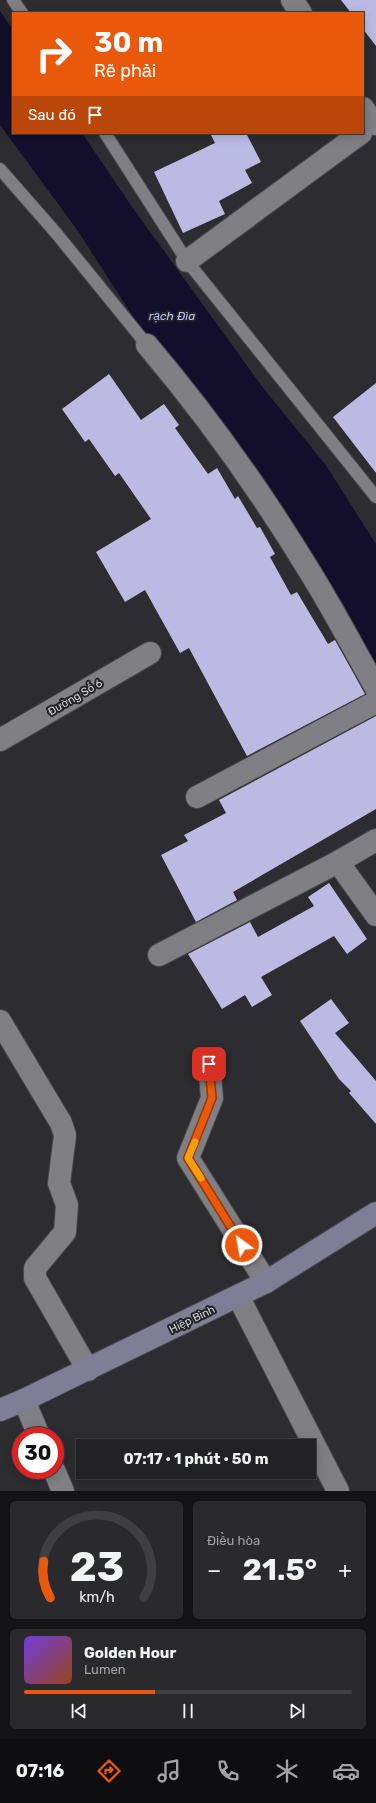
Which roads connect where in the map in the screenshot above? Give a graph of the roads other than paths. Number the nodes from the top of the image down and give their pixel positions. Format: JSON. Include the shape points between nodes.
{"nodes":[{"id":1,"x":13,"y":0,"type":"edge"},
{"id":2,"x":292,"y":0,"type":"edge"},
{"id":3,"x":21,"y":12,"type":"edge"},
{"id":4,"x":300,"y":12,"type":"edge"},
{"id":5,"x":106,"y":134,"type":"edge"},
{"id":6,"x":354,"y":134,"type":"edge"},
{"id":7,"x":0,"y":169,"type":"edge"},
{"id":8,"x":187,"y":261,"type":"junction"},
{"id":9,"x":147,"y":345,"type":"joint"},
{"id":10,"x":376,"y":497,"type":"edge"},
{"id":11,"x":150,"y":653,"type":"dead end"},
{"id":12,"x":376,"y":688,"type":"edge"},
{"id":13,"x":376,"y":702,"type":"edge"},
{"id":14,"x":0,"y":740,"type":"edge"},
{"id":15,"x":197,"y":797,"type":"dead end"},
{"id":16,"x":376,"y":840,"type":"edge"},
{"id":17,"x":338,"y":862,"type":"junction"},
{"id":18,"x":376,"y":915,"type":"edge"},
{"id":19,"x":159,"y":955,"type":"dead end"},
{"id":20,"x":0,"y":1021,"type":"edge"},
{"id":21,"x":209,"y":1064,"type":"dead end"},
{"id":22,"x":376,"y":1213,"type":"edge"},
{"id":23,"x":266,"y":1282,"type":"junction"},
{"id":24,"x":238,"y":1296,"type":"junction"},
{"id":25,"x":88,"y":1370,"type":"junction"},
{"id":26,"x":24,"y":1400,"type":"junction"},
{"id":27,"x":0,"y":1410,"type":"edge"},
{"id":28,"x":35,"y":1427,"type":"edge"},
{"id":29,"x":58,"y":1479,"type":"edge"},
{"id":30,"x":63,"y":1491,"type":"edge"},
{"id":31,"x":338,"y":1491,"type":"edge"}],
"edges":[{"from":1,"to":3,"type":"lane"},
{"from":2,"to":4,"type":"street"},
{"from":5,"to":8,"type":"lane"},
{"from":6,"to":8,"type":"street"},
{"from":7,"to":9,"type":"lane"},
{"from":8,"to":10,"type":"lane"},
{"from":9,"to":12,"type":"street","via":[[175,378],[248,478],[313,577]]},
{"from":11,"to":14,"type":"street","name":"Đường Số 6"},
{"from":13,"to":15,"type":"street"},
{"from":16,"to":17,"type":"street"},
{"from":17,"to":18,"type":"street"},
{"from":17,"to":19,"type":"street"},
{"from":20,"to":25,"type":"street","via":[[61,1123],[65,1135],[59,1183],[67,1205],[65,1232],[35,1268],[35,1278]]},
{"from":21,"to":23,"type":"street","via":[[212,1098],[188,1158]]},
{"from":22,"to":23,"type":"main road","name":"Hiệp Bình"},
{"from":23,"to":24,"type":"main road","name":"Hiệp Bình"},
{"from":24,"to":25,"type":"main road","name":"Hiệp Bình"},
{"from":24,"to":31,"type":"street"},
{"from":25,"to":26,"type":"main road","name":"Hiệp Bình"},
{"from":26,"to":27,"type":"main road","name":"Hiệp Bình"},
{"from":26,"to":28,"type":"street"},
{"from":29,"to":30,"type":"street"}]}
